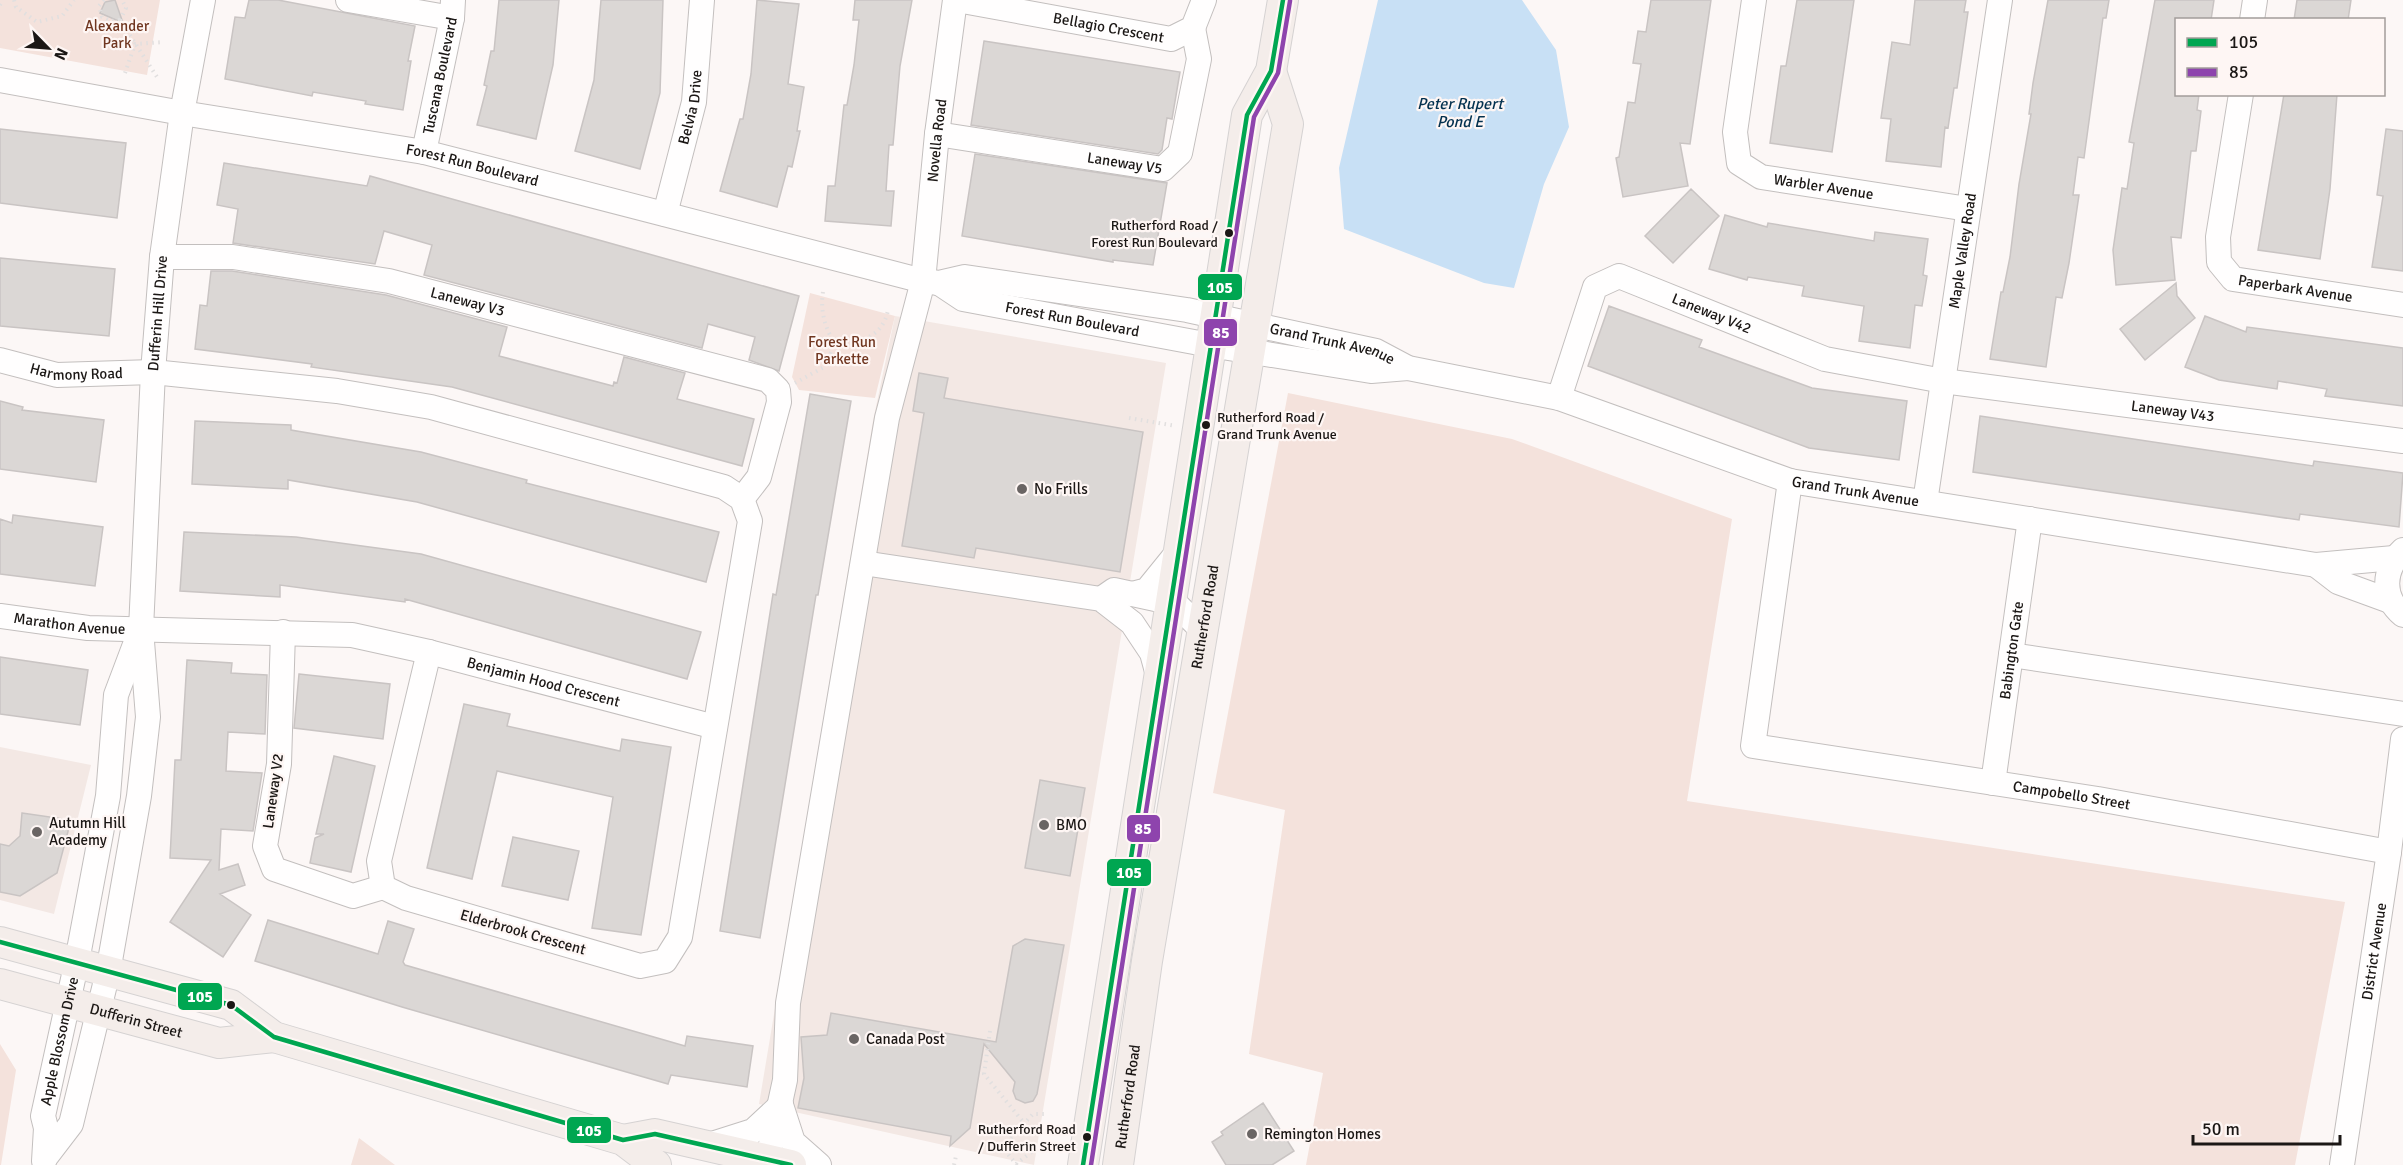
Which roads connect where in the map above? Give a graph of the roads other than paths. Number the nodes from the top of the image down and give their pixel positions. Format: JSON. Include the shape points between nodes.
{"nodes":[{"id":1,"x":203,"y":0,"type":"edge"},
{"id":2,"x":348,"y":0,"type":"edge"},
{"id":3,"x":702,"y":0,"type":"edge"},
{"id":4,"x":956,"y":0,"type":"edge"},
{"id":5,"x":1204,"y":0,"type":"edge"},
{"id":6,"x":1283,"y":0,"type":"edge"},
{"id":7,"x":1754,"y":0,"type":"edge"},
{"id":8,"x":2000,"y":0,"type":"edge"},
{"id":9,"x":2255,"y":0,"type":"edge"},
{"id":10,"x":453,"y":9,"type":"edge"},
{"id":11,"x":2252,"y":18,"type":"edge"},
{"id":12,"x":1193,"y":28,"type":"junction"},
{"id":13,"x":1271,"y":71,"type":"junction"},
{"id":14,"x":0,"y":80,"type":"edge"},
{"id":15,"x":2241,"y":96,"type":"edge"},
{"id":16,"x":182,"y":113,"type":"junction"},
{"id":17,"x":937,"y":134,"type":"junction"},
{"id":18,"x":424,"y":152,"type":"junction"},
{"id":19,"x":1968,"y":209,"type":"junction"},
{"id":20,"x":665,"y":214,"type":"junction"},
{"id":21,"x":162,"y":257,"type":"junction"},
{"id":22,"x":931,"y":282,"type":"junction"},
{"id":23,"x":2403,"y":304,"type":"edge"},
{"id":24,"x":1215,"y":316,"type":"junction"},
{"id":25,"x":1252,"y":338,"type":"junction"},
{"id":26,"x":1210,"y":345,"type":"junction"},
{"id":27,"x":0,"y":360,"type":"edge"},
{"id":28,"x":153,"y":372,"type":"junction"},
{"id":29,"x":1943,"y":381,"type":"junction"},
{"id":30,"x":1559,"y":398,"type":"junction"},
{"id":31,"x":2403,"y":441,"type":"edge"},
{"id":32,"x":1790,"y":481,"type":"junction"},
{"id":33,"x":742,"y":499,"type":"junction"},
{"id":34,"x":1925,"y":502,"type":"junction"},
{"id":35,"x":2030,"y":519,"type":"junction"},
{"id":36,"x":1177,"y":553,"type":"junction"},
{"id":37,"x":2399,"y":554,"type":"edge"},
{"id":38,"x":863,"y":563,"type":"junction"},
{"id":39,"x":2316,"y":565,"type":"junction"},
{"id":40,"x":1132,"y":594,"type":"junction"},
{"id":41,"x":1101,"y":599,"type":"junction"},
{"id":42,"x":1169,"y":602,"type":"junction"},
{"id":43,"x":2400,"y":613,"type":"edge"},
{"id":44,"x":0,"y":616,"type":"edge"},
{"id":45,"x":141,"y":629,"type":"junction"},
{"id":46,"x":283,"y":632,"type":"junction"},
{"id":47,"x":1203,"y":632,"type":"junction"},
{"id":48,"x":429,"y":652,"type":"junction"},
{"id":49,"x":2011,"y":655,"type":"junction"},
{"id":50,"x":1158,"y":675,"type":"junction"},
{"id":51,"x":2403,"y":714,"type":"edge"},
{"id":52,"x":715,"y":727,"type":"junction"},
{"id":53,"x":2403,"y":739,"type":"edge"},
{"id":54,"x":1992,"y":783,"type":"junction"},
{"id":55,"x":2389,"y":852,"type":"junction"},
{"id":56,"x":383,"y":887,"type":"junction"},
{"id":57,"x":0,"y":942,"type":"edge"},
{"id":58,"x":77,"y":961,"type":"junction"},
{"id":59,"x":108,"y":972,"type":"junction"},
{"id":60,"x":0,"y":984,"type":"edge"},
{"id":61,"x":66,"y":1003,"type":"junction"},
{"id":62,"x":98,"y":1011,"type":"junction"},
{"id":63,"x":274,"y":1037,"type":"junction"},
{"id":64,"x":780,"y":1105,"type":"junction"},
{"id":65,"x":623,"y":1140,"type":"junction"},
{"id":66,"x":709,"y":1145,"type":"junction"},
{"id":67,"x":44,"y":1162,"type":"edge"},
{"id":68,"x":771,"y":1163,"type":"edge"},
{"id":69,"x":656,"y":1165,"type":"edge"},
{"id":70,"x":819,"y":1165,"type":"edge"},
{"id":71,"x":1083,"y":1165,"type":"edge"},
{"id":72,"x":1118,"y":1165,"type":"edge"},
{"id":73,"x":2342,"y":1165,"type":"edge"}],
"edges":[{"from":1,"to":16,"type":"street","name":"Dufferin Hill Drive"},
{"from":2,"to":10,"type":"street"},
{"from":3,"to":20,"type":"street","name":"Belvia Drive","via":[[694,102]]},
{"from":4,"to":12,"type":"street","name":"Bellagio Crescent","via":[[1171,39]]},
{"from":4,"to":17,"type":"street","name":"Novella Road"},
{"from":5,"to":12,"type":"street"},
{"from":6,"to":13,"type":"main road","name":"Rutherford Road"},
{"from":7,"to":19,"type":"street","name":"Warbler Avenue","via":[[1735,132],[1739,163],[1761,177]]},
{"from":8,"to":19,"type":"street","name":"Maple Valley Road"},
{"from":9,"to":11,"type":"street"},
{"from":10,"to":18,"type":"street","name":"Tuscana Boulevard"},
{"from":12,"to":17,"type":"street","name":"Laneway V5","via":[[1199,59],[1180,153],[1163,169]]},
{"from":13,"to":24,"type":"main road","name":"Rutherford Road","via":[[1246,115]]},
{"from":13,"to":25,"type":"main road","name":"Rutherford Road","via":[[1288,124]]},
{"from":14,"to":16,"type":"street","name":"Forest Run Boulevard"},
{"from":15,"to":23,"type":"street","name":"Paperbark Avenue","via":[[2218,237],[2219,261],[2234,279]]},
{"from":16,"to":18,"type":"street","name":"Forest Run Boulevard"},
{"from":16,"to":21,"type":"street","name":"Dufferin Hill Drive"},
{"from":17,"to":22,"type":"street","name":"Novella Road"},
{"from":18,"to":20,"type":"street","name":"Forest Run Boulevard"},
{"from":19,"to":29,"type":"street","name":"Maple Valley Road"},
{"from":20,"to":22,"type":"street","name":"Forest Run Boulevard"},
{"from":21,"to":28,"type":"street","name":"Dufferin Hill Drive"},
{"from":21,"to":33,"type":"street","name":"Laneway V3","via":[[233,256],[390,281],[773,385],[779,402],[759,477]]},
{"from":22,"to":24,"type":"street","name":"Forest Run Boulevard","via":[[965,277]]},
{"from":22,"to":26,"type":"street","name":"Forest Run Boulevard","via":[[963,299]]},
{"from":22,"to":38,"type":"street","name":"Novella Road","via":[[887,418]]},
{"from":24,"to":25,"type":"street","name":"Forest Run Boulevard"},
{"from":24,"to":26,"type":"main road","name":"Rutherford Road"},
{"from":25,"to":26,"type":"street","name":"Forest Run Boulevard"},
{"from":25,"to":30,"type":"street","name":"Grand Trunk Avenue","via":[[1371,371],[1408,368]]},
{"from":25,"to":47,"type":"main road","name":"Rutherford Road"},
{"from":26,"to":36,"type":"main road","name":"Rutherford Road"},
{"from":27,"to":28,"type":"street","name":"Harmony Road","via":[[57,375]]},
{"from":28,"to":33,"type":"street","via":[[337,391],[431,407],[724,487]]},
{"from":28,"to":45,"type":"street","name":"Dufferin Hill Drive"},
{"from":29,"to":30,"type":"street","name":"Laneway V42","via":[[1825,359],[1619,276],[1595,287]]},
{"from":29,"to":31,"type":"street","name":"Laneway V43"},
{"from":29,"to":34,"type":"street","name":"Maple Valley Road"},
{"from":30,"to":32,"type":"street","name":"Grand Trunk Avenue"},
{"from":32,"to":34,"type":"street","name":"Grand Trunk Avenue"},
{"from":32,"to":54,"type":"street","name":"Campobello Street","via":[[1753,746]]},
{"from":33,"to":52,"type":"street","via":[[750,521]]},
{"from":34,"to":35,"type":"street","name":"Grand Trunk Avenue"},
{"from":35,"to":39,"type":"street","name":"Grand Trunk Avenue"},
{"from":35,"to":49,"type":"street","name":"Babington Gate"},
{"from":36,"to":40,"type":"street","via":[[1147,590]]},
{"from":36,"to":42,"type":"main road","name":"Rutherford Road"},
{"from":37,"to":39,"type":"street","name":"Grand Trunk Avenue"},
{"from":37,"to":43,"type":"street","via":[[2386,579]]},
{"from":38,"to":41,"type":"street"},
{"from":38,"to":64,"type":"street","name":"Novella Road","via":[[788,1003],[785,1080]]},
{"from":39,"to":43,"type":"street","name":"Grand Trunk Avenue","via":[[2338,582]]},
{"from":40,"to":41,"type":"street","via":[[1114,590]]},
{"from":40,"to":42,"type":"street"},
{"from":41,"to":50,"type":"street","via":[[1132,624],[1152,653]]},
{"from":42,"to":47,"type":"street","via":[[1175,603]]},
{"from":42,"to":50,"type":"main road","name":"Rutherford Road"},
{"from":44,"to":45,"type":"street","name":"Marathon Avenue","via":[[88,628]]},
{"from":45,"to":46,"type":"street","name":"Benjamin Hood Crescent"},
{"from":45,"to":58,"type":"street","name":"Dufferin Hill Drive","via":[[116,695],[108,796]]},
{"from":45,"to":59,"type":"street","name":"Dufferin Hill Drive","via":[[148,717],[139,796]]},
{"from":46,"to":48,"type":"street","name":"Benjamin Hood Crescent","via":[[352,635]]},
{"from":46,"to":56,"type":"street","name":"Laneway V2","via":[[279,764],[265,846],[274,869],[353,896]]},
{"from":47,"to":72,"type":"main road","name":"Rutherford Road","via":[[1147,961]]},
{"from":48,"to":52,"type":"street","name":"Benjamin Hood Crescent"},
{"from":48,"to":56,"type":"street","via":[[379,861]]},
{"from":49,"to":51,"type":"street"},
{"from":49,"to":54,"type":"street","name":"Babington Gate"},
{"from":50,"to":71,"type":"main road","name":"Rutherford Road"},
{"from":52,"to":56,"type":"street","name":"Elderbrook Crescent","via":[[680,937],[665,961],[640,966],[406,898]]},
{"from":53,"to":55,"type":"street","name":"District Avenue"},
{"from":54,"to":55,"type":"street","name":"Campobello Street"},
{"from":55,"to":73,"type":"street","name":"District Avenue"},
{"from":57,"to":58,"type":"main road","name":"Dufferin Street"},
{"from":58,"to":59,"type":"main road","name":"Dufferin Street"},
{"from":58,"to":61,"type":"street","name":"Apple Blossom Drive"},
{"from":59,"to":62,"type":"street","name":"Apple Blossom Drive"},
{"from":59,"to":63,"type":"main road","name":"Dufferin Street","via":[[231,1005]]},
{"from":60,"to":61,"type":"main road","name":"Dufferin Street"},
{"from":61,"to":62,"type":"main road","name":"Dufferin Street"},
{"from":61,"to":67,"type":"street","name":"Apple Blossom Drive","via":[[43,1116]]},
{"from":62,"to":63,"type":"main road","name":"Dufferin Street","via":[[219,1043]]},
{"from":62,"to":67,"type":"street","name":"Apple Blossom Drive","via":[[71,1124]]},
{"from":63,"to":65,"type":"main road","name":"Dufferin Street"},
{"from":64,"to":66,"type":"street","via":[[753,1131]]},
{"from":64,"to":68,"type":"street","name":"Novella Road"},
{"from":64,"to":70,"type":"street","via":[[793,1142]]},
{"from":65,"to":66,"type":"main road","name":"Dufferin Street","via":[[654,1134]]},
{"from":65,"to":69,"type":"main road","name":"Dufferin Street"},
{"from":66,"to":68,"type":"main road","name":"Dufferin Street"}]}
